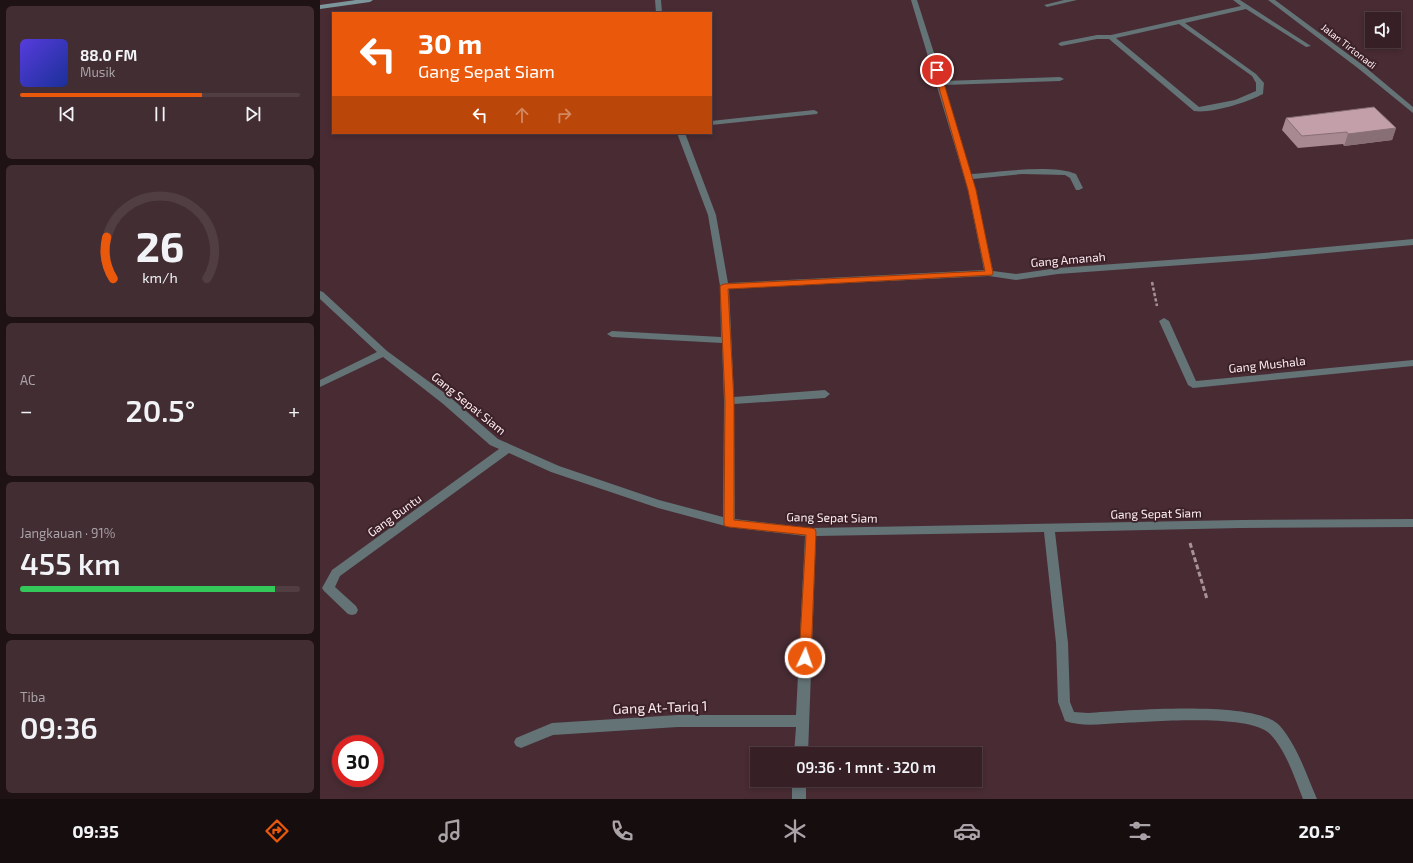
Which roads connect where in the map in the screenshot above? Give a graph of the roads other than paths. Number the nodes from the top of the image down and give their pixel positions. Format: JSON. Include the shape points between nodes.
{"nodes":[{"id":1,"x":370,"y":0,"type":"edge"},
{"id":2,"x":658,"y":0,"type":"edge"},
{"id":3,"x":914,"y":0,"type":"edge"},
{"id":4,"x":1074,"y":0,"type":"edge"},
{"id":5,"x":1236,"y":0,"type":"edge"},
{"id":6,"x":1271,"y":0,"type":"edge"},
{"id":7,"x":1047,"y":5,"type":"dead end"},
{"id":8,"x":320,"y":7,"type":"edge"},
{"id":9,"x":1246,"y":7,"type":"junction"},
{"id":10,"x":659,"y":12,"type":"edge"},
{"id":11,"x":1179,"y":21,"type":"junction"},
{"id":12,"x":1111,"y":37,"type":"junction"},
{"id":13,"x":1061,"y":44,"type":"dead end"},
{"id":14,"x":1308,"y":46,"type":"dead end"},
{"id":15,"x":1060,"y":79,"type":"dead end"},
{"id":16,"x":941,"y":83,"type":"junction"},
{"id":17,"x":1413,"y":111,"type":"edge"},
{"id":18,"x":814,"y":112,"type":"dead end"},
{"id":19,"x":712,"y":123,"type":"edge"},
{"id":20,"x":681,"y":134,"type":"edge"},
{"id":21,"x":968,"y":177,"type":"junction"},
{"id":22,"x":1080,"y":188,"type":"dead end"},
{"id":23,"x":1413,"y":242,"type":"edge"},
{"id":24,"x":989,"y":273,"type":"junction"},
{"id":25,"x":724,"y":286,"type":"junction"},
{"id":26,"x":320,"y":294,"type":"edge"},
{"id":27,"x":1164,"y":321,"type":"road end"},
{"id":28,"x":612,"y":334,"type":"dead end"},
{"id":29,"x":727,"y":340,"type":"junction"},
{"id":30,"x":384,"y":353,"type":"junction"},
{"id":31,"x":1413,"y":363,"type":"edge"},
{"id":32,"x":320,"y":384,"type":"edge"},
{"id":33,"x":825,"y":394,"type":"dead end"},
{"id":34,"x":729,"y":401,"type":"junction"},
{"id":35,"x":508,"y":448,"type":"junction"},
{"id":36,"x":1413,"y":523,"type":"edge"},
{"id":37,"x":729,"y":524,"type":"junction"},
{"id":38,"x":1049,"y":528,"type":"junction"},
{"id":39,"x":811,"y":532,"type":"junction"},
{"id":40,"x":352,"y":610,"type":"dead end"},
{"id":41,"x":802,"y":721,"type":"junction"},
{"id":42,"x":521,"y":742,"type":"dead end"},
{"id":43,"x":800,"y":747,"type":"edge"},
{"id":44,"x":799,"y":787,"type":"edge"},
{"id":45,"x":799,"y":799,"type":"edge"},
{"id":46,"x":1310,"y":799,"type":"edge"}],
"edges":[{"from":1,"to":8,"type":"main road"},
{"from":2,"to":10,"type":"street"},
{"from":3,"to":16,"type":"street"},
{"from":4,"to":7,"type":"street"},
{"from":5,"to":9,"type":"street"},
{"from":6,"to":17,"type":"street","name":"Jalan Tirtonadi","via":[[1327,41]]},
{"from":9,"to":11,"type":"street"},
{"from":9,"to":14,"type":"street"},
{"from":11,"to":12,"type":"street"},
{"from":11,"to":12,"type":"street","via":[[1254,75],[1260,83],[1260,92],[1251,98],[1231,104],[1196,109]]},
{"from":12,"to":13,"type":"street"},
{"from":15,"to":16,"type":"street"},
{"from":16,"to":21,"type":"street"},
{"from":18,"to":19,"type":"street"},
{"from":20,"to":25,"type":"street","via":[[712,214]]},
{"from":21,"to":22,"type":"street","via":[[1022,172],[1066,173],[1073,176]]},
{"from":21,"to":24,"type":"street"},
{"from":23,"to":24,"type":"street","name":"Gang Amanah","via":[[1058,271],[1016,277]]},
{"from":24,"to":25,"type":"street","name":"Gang Amanah"},
{"from":25,"to":29,"type":"street"},
{"from":26,"to":30,"type":"street","name":"Gang Sepat Siam"},
{"from":27,"to":31,"type":"street","name":"Gang Mushala","via":[[1193,385]]},
{"from":28,"to":29,"type":"street"},
{"from":29,"to":34,"type":"street"},
{"from":30,"to":32,"type":"street"},
{"from":30,"to":35,"type":"street","name":"Gang Sepat Siam","via":[[446,400],[494,442]]},
{"from":33,"to":34,"type":"street"},
{"from":34,"to":37,"type":"street"},
{"from":35,"to":37,"type":"street","name":"Gang Sepat Siam","via":[[555,469],[658,504]]},
{"from":35,"to":40,"type":"street","name":"Gang Buntu","via":[[336,573],[328,588]]},
{"from":36,"to":38,"type":"street","name":"Gang Sepat Siam"},
{"from":37,"to":39,"type":"street","name":"Gang Sepat Siam"},
{"from":38,"to":39,"type":"street","name":"Gang Sepat Siam"},
{"from":38,"to":46,"type":"street","via":[[1062,643],[1064,702],[1070,717],[1088,719],[1197,714],[1258,721],[1274,729],[1292,755]]},
{"from":39,"to":41,"type":"street"},
{"from":41,"to":42,"type":"street","name":"Gang At-Tariq 1","via":[[678,721],[552,729]]},
{"from":41,"to":43,"type":"street"},
{"from":44,"to":45,"type":"street"}]}
